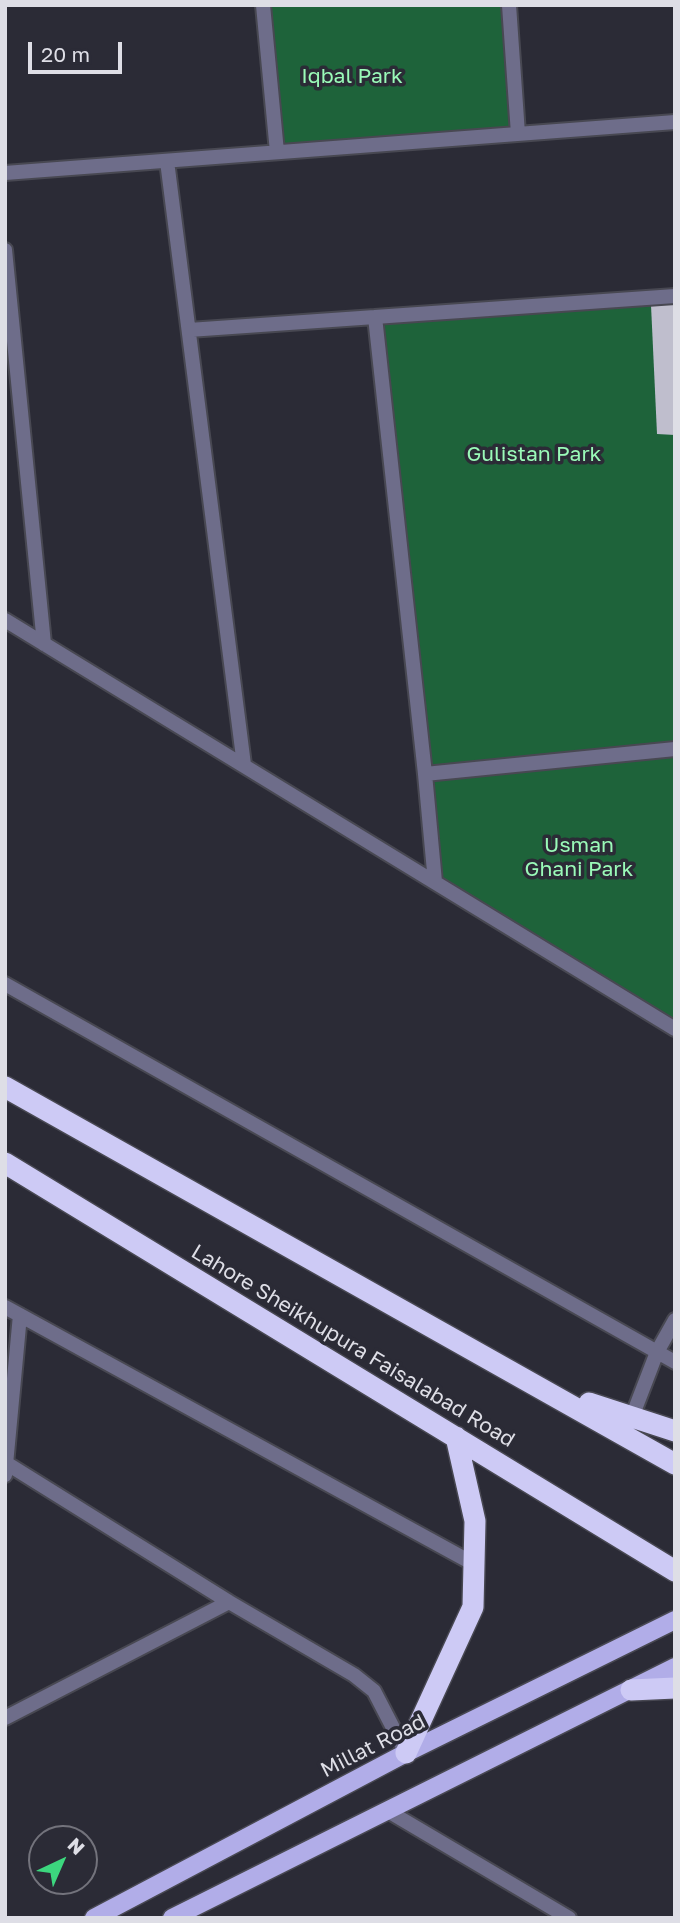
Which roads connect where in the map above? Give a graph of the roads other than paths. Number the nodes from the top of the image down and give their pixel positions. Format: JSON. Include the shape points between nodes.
{"nodes":[{"id":1,"x":263,"y":5,"type":"edge"},
{"id":2,"x":509,"y":5,"type":"edge"},
{"id":3,"x":675,"y":122,"type":"edge"},
{"id":4,"x":518,"y":134,"type":"junction"},
{"id":5,"x":277,"y":152,"type":"junction"},
{"id":6,"x":167,"y":160,"type":"junction"},
{"id":7,"x":5,"y":173,"type":"edge"},
{"id":8,"x":5,"y":250,"type":"edge"},
{"id":9,"x":675,"y":296,"type":"edge"},
{"id":10,"x":376,"y":317,"type":"junction"},
{"id":11,"x":189,"y":330,"type":"junction"},
{"id":12,"x":5,"y":620,"type":"edge"},
{"id":13,"x":44,"y":644,"type":"junction"},
{"id":14,"x":675,"y":749,"type":"edge"},
{"id":15,"x":244,"y":765,"type":"junction"},
{"id":16,"x":425,"y":774,"type":"junction"},
{"id":17,"x":435,"y":882,"type":"junction"},
{"id":18,"x":5,"y":984,"type":"edge"},
{"id":19,"x":675,"y":1029,"type":"edge"},
{"id":20,"x":5,"y":1087,"type":"edge"},
{"id":21,"x":5,"y":1163,"type":"edge"},
{"id":22,"x":5,"y":1307,"type":"edge"},
{"id":23,"x":20,"y":1315,"type":"junction"},
{"id":24,"x":675,"y":1320,"type":"edge"},
{"id":25,"x":657,"y":1352,"type":"junction"},
{"id":26,"x":675,"y":1363,"type":"edge"},
{"id":27,"x":547,"y":1389,"type":"junction"},
{"id":28,"x":632,"y":1417,"type":"junction"},
{"id":29,"x":675,"y":1431,"type":"edge"},
{"id":30,"x":456,"y":1437,"type":"junction"},
{"id":31,"x":675,"y":1464,"type":"edge"},
{"id":32,"x":6,"y":1469,"type":"edge"},
{"id":33,"x":474,"y":1564,"type":"junction"},
{"id":34,"x":675,"y":1571,"type":"edge"},
{"id":35,"x":229,"y":1602,"type":"junction"},
{"id":36,"x":675,"y":1620,"type":"edge"},
{"id":37,"x":675,"y":1667,"type":"edge"},
{"id":38,"x":675,"y":1688,"type":"edge"},
{"id":39,"x":631,"y":1690,"type":"junction"},
{"id":40,"x":5,"y":1718,"type":"edge"},
{"id":41,"x":406,"y":1753,"type":"junction"},
{"id":42,"x":388,"y":1811,"type":"junction"},
{"id":43,"x":101,"y":1916,"type":"edge"},
{"id":44,"x":172,"y":1918,"type":"edge"},
{"id":45,"x":569,"y":1918,"type":"edge"}],
"edges":[{"from":1,"to":5,"type":"street"},
{"from":2,"to":4,"type":"street"},
{"from":3,"to":4,"type":"street"},
{"from":4,"to":5,"type":"street"},
{"from":5,"to":6,"type":"street"},
{"from":6,"to":7,"type":"street"},
{"from":6,"to":11,"type":"street"},
{"from":8,"to":13,"type":"street"},
{"from":9,"to":10,"type":"street"},
{"from":10,"to":11,"type":"street"},
{"from":10,"to":16,"type":"street"},
{"from":11,"to":15,"type":"street"},
{"from":12,"to":13,"type":"street"},
{"from":13,"to":15,"type":"street"},
{"from":14,"to":16,"type":"street"},
{"from":15,"to":17,"type":"street"},
{"from":16,"to":17,"type":"street"},
{"from":17,"to":19,"type":"street"},
{"from":18,"to":25,"type":"street"},
{"from":20,"to":27,"type":"highway"},
{"from":21,"to":30,"type":"highway","name":"Lahore Sheikhupura Faisalabad Road"},
{"from":22,"to":23,"type":"street"},
{"from":23,"to":32,"type":"street"},
{"from":23,"to":33,"type":"street"},
{"from":24,"to":25,"type":"street"},
{"from":25,"to":26,"type":"street"},
{"from":25,"to":28,"type":"street"},
{"from":27,"to":28,"type":"highway"},
{"from":27,"to":31,"type":"highway"},
{"from":28,"to":29,"type":"highway"},
{"from":30,"to":33,"type":"highway","via":[[475,1521]]},
{"from":30,"to":34,"type":"highway","name":"Lahore Sheikhupura Faisalabad Road"},
{"from":32,"to":35,"type":"street"},
{"from":33,"to":41,"type":"highway","via":[[473,1607]]},
{"from":35,"to":40,"type":"street"},
{"from":35,"to":41,"type":"street","via":[[374,1691]]},
{"from":36,"to":41,"type":"main road","name":"Millat Road"},
{"from":37,"to":39,"type":"main road"},
{"from":38,"to":39,"type":"highway"},
{"from":39,"to":42,"type":"main road"},
{"from":41,"to":43,"type":"main road","name":"Millat Road"},
{"from":42,"to":44,"type":"main road"},
{"from":42,"to":45,"type":"street"}]}
